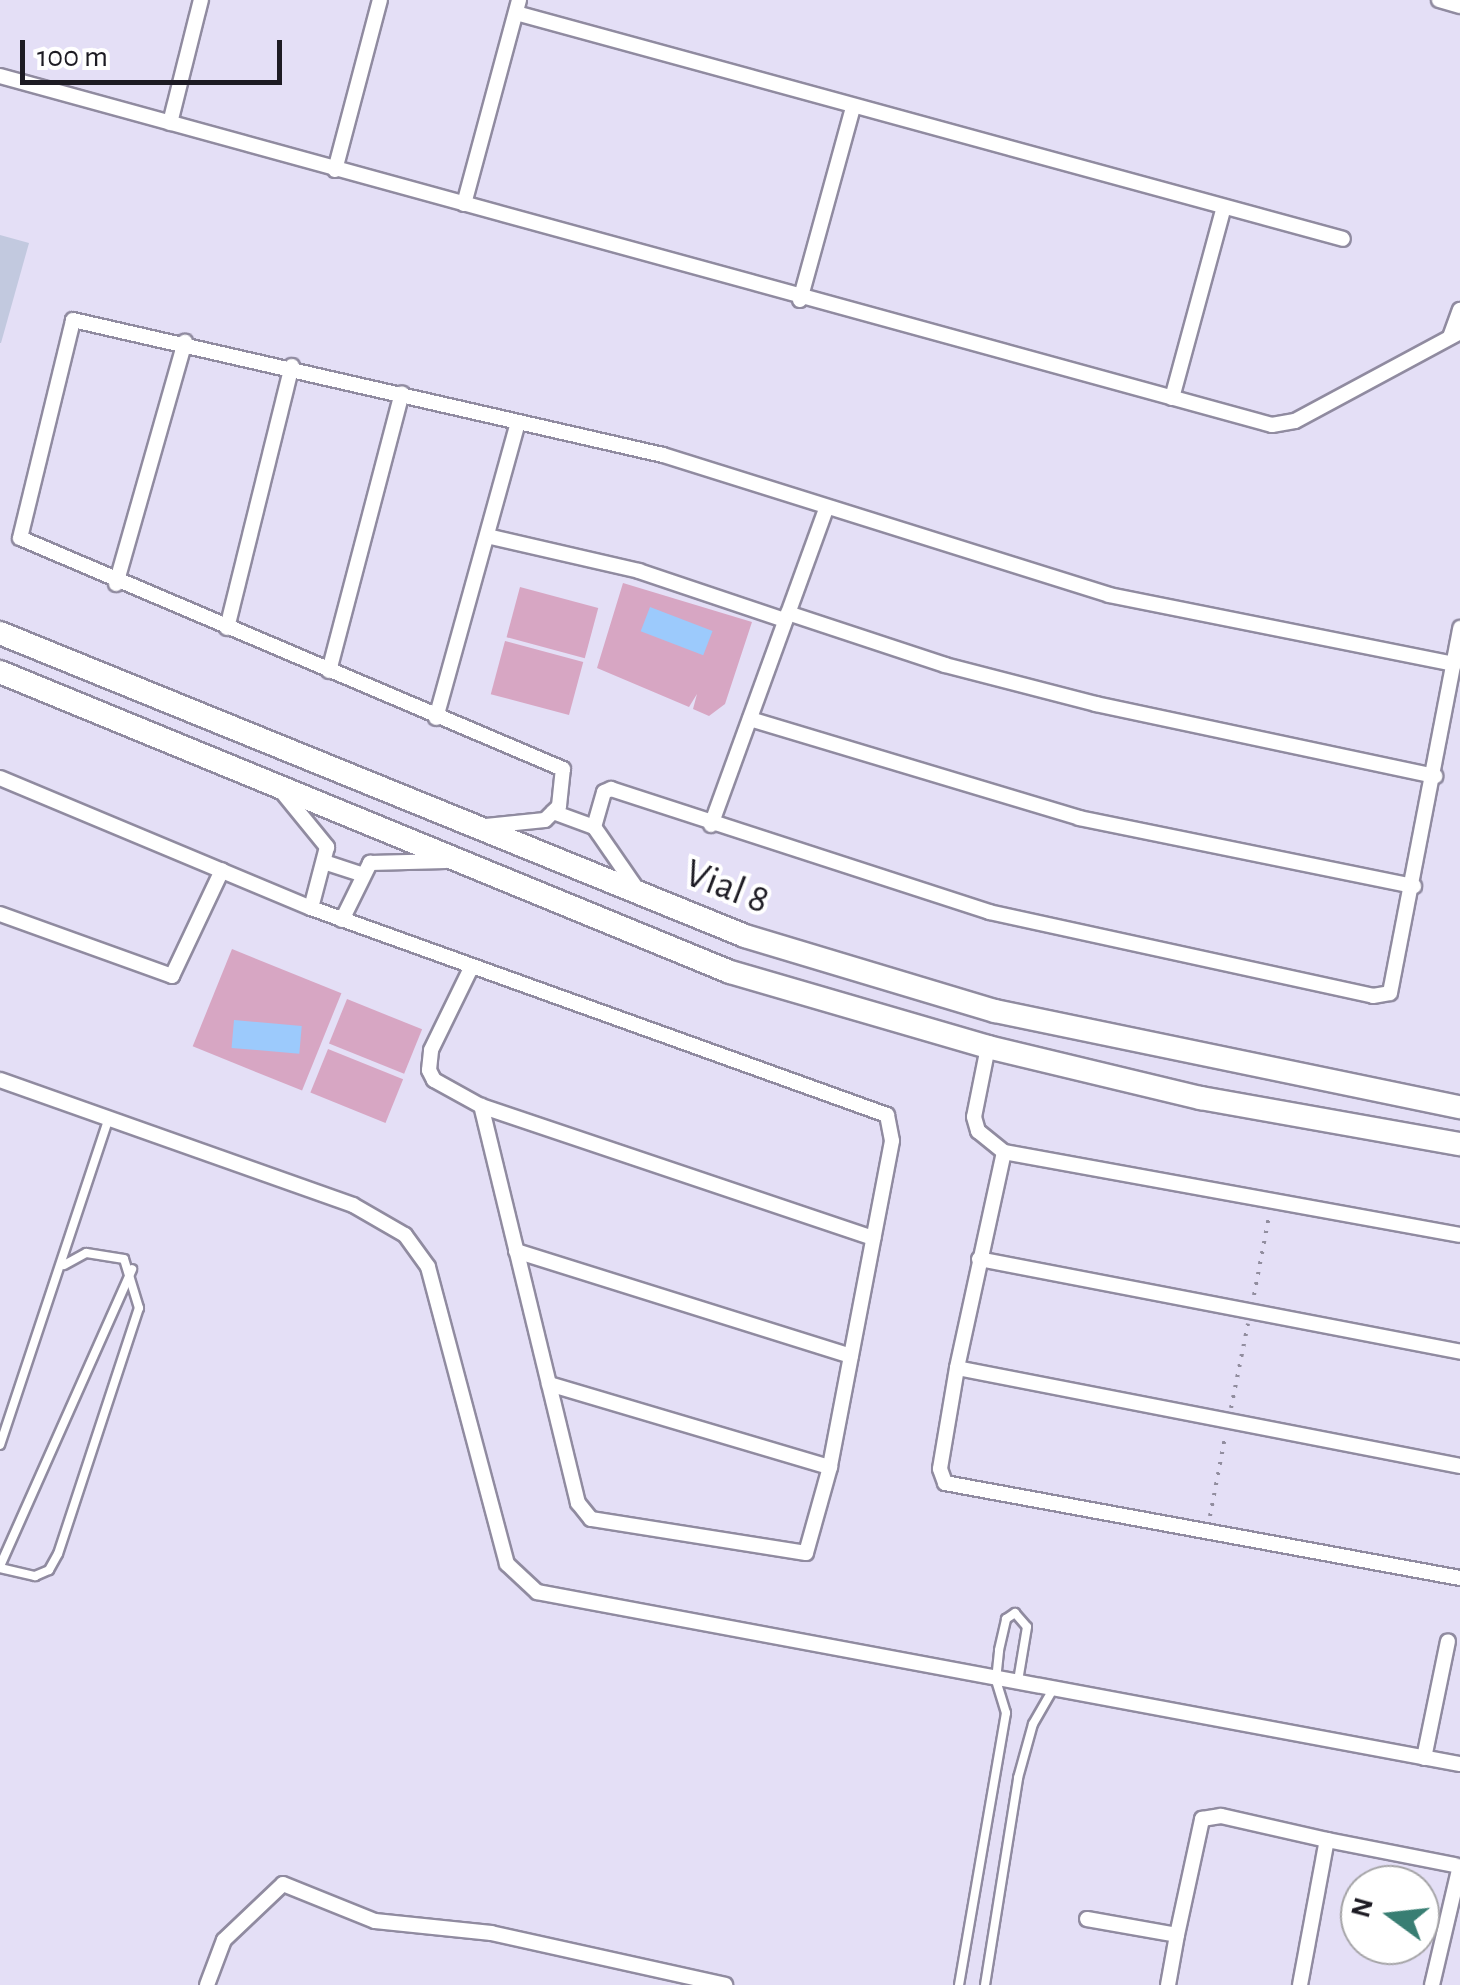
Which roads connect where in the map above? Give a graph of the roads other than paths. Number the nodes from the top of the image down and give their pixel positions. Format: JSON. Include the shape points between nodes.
{"nodes":[{"id":1,"x":201,"y":0,"type":"edge"},
{"id":2,"x":380,"y":0,"type":"edge"},
{"id":3,"x":1439,"y":0,"type":"edge"},
{"id":4,"x":1460,"y":6,"type":"edge"},
{"id":5,"x":517,"y":7,"type":"edge"},
{"id":6,"x":0,"y":76,"type":"edge"},
{"id":7,"x":853,"y":107,"type":"junction"},
{"id":8,"x":170,"y":123,"type":"junction"},
{"id":9,"x":336,"y":170,"type":"junction"},
{"id":10,"x":464,"y":204,"type":"junction"},
{"id":11,"x":1224,"y":206,"type":"junction"},
{"id":12,"x":1343,"y":240,"type":"dead end"},
{"id":13,"x":800,"y":300,"type":"junction"},
{"id":14,"x":1460,"y":310,"type":"edge"},
{"id":15,"x":1455,"y":335,"type":"edge"},
{"id":16,"x":185,"y":342,"type":"junction"},
{"id":17,"x":292,"y":366,"type":"junction"},
{"id":18,"x":402,"y":393,"type":"junction"},
{"id":19,"x":1172,"y":398,"type":"junction"},
{"id":20,"x":518,"y":423,"type":"junction"},
{"id":21,"x":827,"y":507,"type":"junction"},
{"id":22,"x":491,"y":537,"type":"junction"},
{"id":23,"x":116,"y":584,"type":"junction"},
{"id":24,"x":786,"y":616,"type":"junction"},
{"id":25,"x":227,"y":628,"type":"junction"},
{"id":26,"x":1460,"y":628,"type":"edge"},
{"id":27,"x":0,"y":633,"type":"edge"},
{"id":28,"x":1454,"y":664,"type":"junction"},
{"id":29,"x":330,"y":671,"type":"junction"},
{"id":30,"x":0,"y":672,"type":"edge"},
{"id":31,"x":436,"y":718,"type":"junction"},
{"id":32,"x":750,"y":719,"type":"junction"},
{"id":33,"x":1435,"y":776,"type":"junction"},
{"id":34,"x":0,"y":778,"type":"edge"},
{"id":35,"x":278,"y":788,"type":"junction"},
{"id":36,"x":554,"y":812,"type":"junction"},
{"id":37,"x":711,"y":825,"type":"junction"},
{"id":38,"x":474,"y":827,"type":"junction"},
{"id":39,"x":594,"y":828,"type":"junction"},
{"id":40,"x":457,"y":861,"type":"junction"},
{"id":41,"x":327,"y":862,"type":"junction"},
{"id":42,"x":222,"y":870,"type":"junction"},
{"id":43,"x":360,"y":874,"type":"junction"},
{"id":44,"x":1414,"y":886,"type":"junction"},
{"id":45,"x":640,"y":894,"type":"junction"},
{"id":46,"x":311,"y":908,"type":"junction"},
{"id":47,"x":0,"y":914,"type":"edge"},
{"id":48,"x":342,"y":920,"type":"junction"},
{"id":49,"x":472,"y":968,"type":"junction"},
{"id":50,"x":988,"y":1047,"type":"junction"},
{"id":51,"x":0,"y":1080,"type":"edge"},
{"id":52,"x":481,"y":1106,"type":"junction"},
{"id":53,"x":1460,"y":1107,"type":"edge"},
{"id":54,"x":110,"y":1118,"type":"junction"},
{"id":55,"x":1460,"y":1144,"type":"edge"},
{"id":56,"x":1004,"y":1152,"type":"junction"},
{"id":57,"x":1460,"y":1236,"type":"edge"},
{"id":58,"x":873,"y":1238,"type":"junction"},
{"id":59,"x":516,"y":1251,"type":"junction"},
{"id":60,"x":979,"y":1259,"type":"junction"},
{"id":61,"x":64,"y":1265,"type":"junction"},
{"id":62,"x":132,"y":1269,"type":"junction"},
{"id":63,"x":1460,"y":1352,"type":"edge"},
{"id":64,"x":851,"y":1356,"type":"junction"},
{"id":65,"x":958,"y":1368,"type":"junction"},
{"id":66,"x":549,"y":1384,"type":"junction"},
{"id":67,"x":0,"y":1445,"type":"edge"},
{"id":68,"x":1460,"y":1466,"type":"edge"},
{"id":69,"x":830,"y":1467,"type":"junction"},
{"id":70,"x":0,"y":1567,"type":"edge"},
{"id":71,"x":1460,"y":1578,"type":"edge"},
{"id":72,"x":1448,"y":1642,"type":"dead end"},
{"id":73,"x":996,"y":1680,"type":"junction"},
{"id":74,"x":1017,"y":1684,"type":"junction"},
{"id":75,"x":1052,"y":1691,"type":"junction"},
{"id":76,"x":1000,"y":1750,"type":"junction"},
{"id":77,"x":1023,"y":1755,"type":"junction"},
{"id":78,"x":1424,"y":1758,"type":"junction"},
{"id":79,"x":1460,"y":1764,"type":"edge"},
{"id":80,"x":1327,"y":1840,"type":"junction"},
{"id":81,"x":1458,"y":1865,"type":"edge"},
{"id":82,"x":976,"y":1889,"type":"junction"},
{"id":83,"x":1000,"y":1892,"type":"junction"},
{"id":84,"x":1087,"y":1919,"type":"dead end"},
{"id":85,"x":1178,"y":1935,"type":"junction"},
{"id":86,"x":207,"y":1985,"type":"edge"},
{"id":87,"x":725,"y":1985,"type":"edge"},
{"id":88,"x":959,"y":1985,"type":"edge"},
{"id":89,"x":985,"y":1985,"type":"edge"},
{"id":90,"x":1168,"y":1985,"type":"edge"},
{"id":91,"x":1300,"y":1985,"type":"edge"},
{"id":92,"x":1432,"y":1985,"type":"edge"}],
"edges":[{"from":1,"to":8,"type":"street"},
{"from":2,"to":9,"type":"street"},
{"from":3,"to":4,"type":"street"},
{"from":5,"to":7,"type":"street"},
{"from":5,"to":10,"type":"street"},
{"from":6,"to":8,"type":"street"},
{"from":7,"to":11,"type":"street"},
{"from":7,"to":13,"type":"street"},
{"from":8,"to":9,"type":"street"},
{"from":9,"to":10,"type":"street"},
{"from":10,"to":13,"type":"street"},
{"from":11,"to":12,"type":"street"},
{"from":11,"to":19,"type":"street"},
{"from":13,"to":19,"type":"street"},
{"from":14,"to":15,"type":"street"},
{"from":15,"to":19,"type":"street","via":[[1285,424]]},
{"from":16,"to":17,"type":"street"},
{"from":16,"to":23,"type":"street"},
{"from":16,"to":23,"type":"street","via":[[71,323],[18,532],[24,542]]},
{"from":17,"to":18,"type":"street"},
{"from":17,"to":25,"type":"street"},
{"from":18,"to":20,"type":"street"},
{"from":18,"to":29,"type":"street"},
{"from":20,"to":21,"type":"street","via":[[682,460]]},
{"from":20,"to":22,"type":"street"},
{"from":21,"to":24,"type":"street"},
{"from":21,"to":28,"type":"street","via":[[1109,595]]},
{"from":22,"to":24,"type":"street"},
{"from":22,"to":31,"type":"street"},
{"from":23,"to":25,"type":"street"},
{"from":24,"to":32,"type":"street"},
{"from":24,"to":33,"type":"street","via":[[1096,704]]},
{"from":25,"to":29,"type":"street"},
{"from":26,"to":28,"type":"street"},
{"from":27,"to":38,"type":"main road","name":"Vial 8"},
{"from":28,"to":33,"type":"street"},
{"from":29,"to":31,"type":"street"},
{"from":30,"to":35,"type":"main road","name":"Vial 8"},
{"from":31,"to":36,"type":"street","via":[[563,769],[564,790]]},
{"from":32,"to":37,"type":"street"},
{"from":32,"to":44,"type":"street","via":[[1079,818]]},
{"from":33,"to":44,"type":"street"},
{"from":34,"to":42,"type":"street"},
{"from":35,"to":40,"type":"main road","name":"Vial 8"},
{"from":35,"to":41,"type":"street","via":[[322,838]]},
{"from":36,"to":38,"type":"street","via":[[536,822]]},
{"from":36,"to":39,"type":"street"},
{"from":37,"to":39,"type":"street","via":[[611,789],[604,792]]},
{"from":37,"to":44,"type":"street","via":[[989,912],[1373,996],[1390,993],[1398,980]]},
{"from":38,"to":45,"type":"main road","name":"Vial 8"},
{"from":39,"to":45,"type":"street"},
{"from":40,"to":43,"type":"street","via":[[380,860]]},
{"from":40,"to":50,"type":"main road","name":"Vial 8","via":[[730,972]]},
{"from":41,"to":43,"type":"street"},
{"from":41,"to":46,"type":"street"},
{"from":42,"to":46,"type":"street"},
{"from":42,"to":47,"type":"street","via":[[172,976]]},
{"from":43,"to":48,"type":"street"},
{"from":45,"to":53,"type":"main road","name":"Vial 8","via":[[745,936],[996,1011]]},
{"from":46,"to":48,"type":"street"},
{"from":48,"to":49,"type":"street"},
{"from":49,"to":52,"type":"street","via":[[431,1050],[429,1070]]},
{"from":49,"to":58,"type":"street","via":[[877,1108],[886,1115],[892,1141]]},
{"from":50,"to":55,"type":"main road","name":"Vial 8","via":[[1201,1098]]},
{"from":50,"to":56,"type":"street","via":[[974,1118],[978,1131]]},
{"from":51,"to":54,"type":"street"},
{"from":52,"to":58,"type":"street"},
{"from":52,"to":59,"type":"street"},
{"from":54,"to":61,"type":"lane"},
{"from":54,"to":73,"type":"street","via":[[352,1205],[405,1234],[428,1267],[507,1564],[537,1592]]},
{"from":56,"to":57,"type":"street"},
{"from":56,"to":60,"type":"street"},
{"from":58,"to":64,"type":"street"},
{"from":59,"to":64,"type":"street"},
{"from":59,"to":66,"type":"street"},
{"from":60,"to":63,"type":"street"},
{"from":60,"to":65,"type":"street"},
{"from":61,"to":62,"type":"lane","via":[[86,1253],[108,1253]]},
{"from":61,"to":67,"type":"lane"},
{"from":62,"to":70,"type":"lane"},
{"from":62,"to":70,"type":"lane","via":[[139,1308],[58,1554],[50,1570],[35,1576]]},
{"from":64,"to":69,"type":"street"},
{"from":65,"to":68,"type":"street"},
{"from":65,"to":71,"type":"street","via":[[940,1469],[945,1484]]},
{"from":66,"to":69,"type":"street"},
{"from":66,"to":69,"type":"street","via":[[578,1504],[592,1519],[796,1556],[813,1540]]},
{"from":72,"to":78,"type":"street"},
{"from":73,"to":74,"type":"street"},
{"from":73,"to":74,"type":"lane","via":[[1006,1619],[1015,1612],[1027,1627]]},
{"from":73,"to":76,"type":"lane","via":[[1006,1713]]},
{"from":74,"to":75,"type":"street"},
{"from":75,"to":77,"type":"lane"},
{"from":75,"to":78,"type":"street"},
{"from":76,"to":77,"type":"lane"},
{"from":76,"to":82,"type":"lane"},
{"from":77,"to":83,"type":"lane"},
{"from":78,"to":79,"type":"street"},
{"from":80,"to":81,"type":"street"},
{"from":80,"to":85,"type":"street","via":[[1222,1816],[1202,1820],[1195,1829]]},
{"from":80,"to":91,"type":"street"},
{"from":81,"to":92,"type":"street"},
{"from":82,"to":83,"type":"lane"},
{"from":82,"to":88,"type":"lane"},
{"from":83,"to":89,"type":"lane"},
{"from":84,"to":85,"type":"street"},
{"from":85,"to":90,"type":"street"},
{"from":86,"to":87,"type":"street","via":[[224,1940],[283,1884],[374,1920],[492,1933]]}]}
